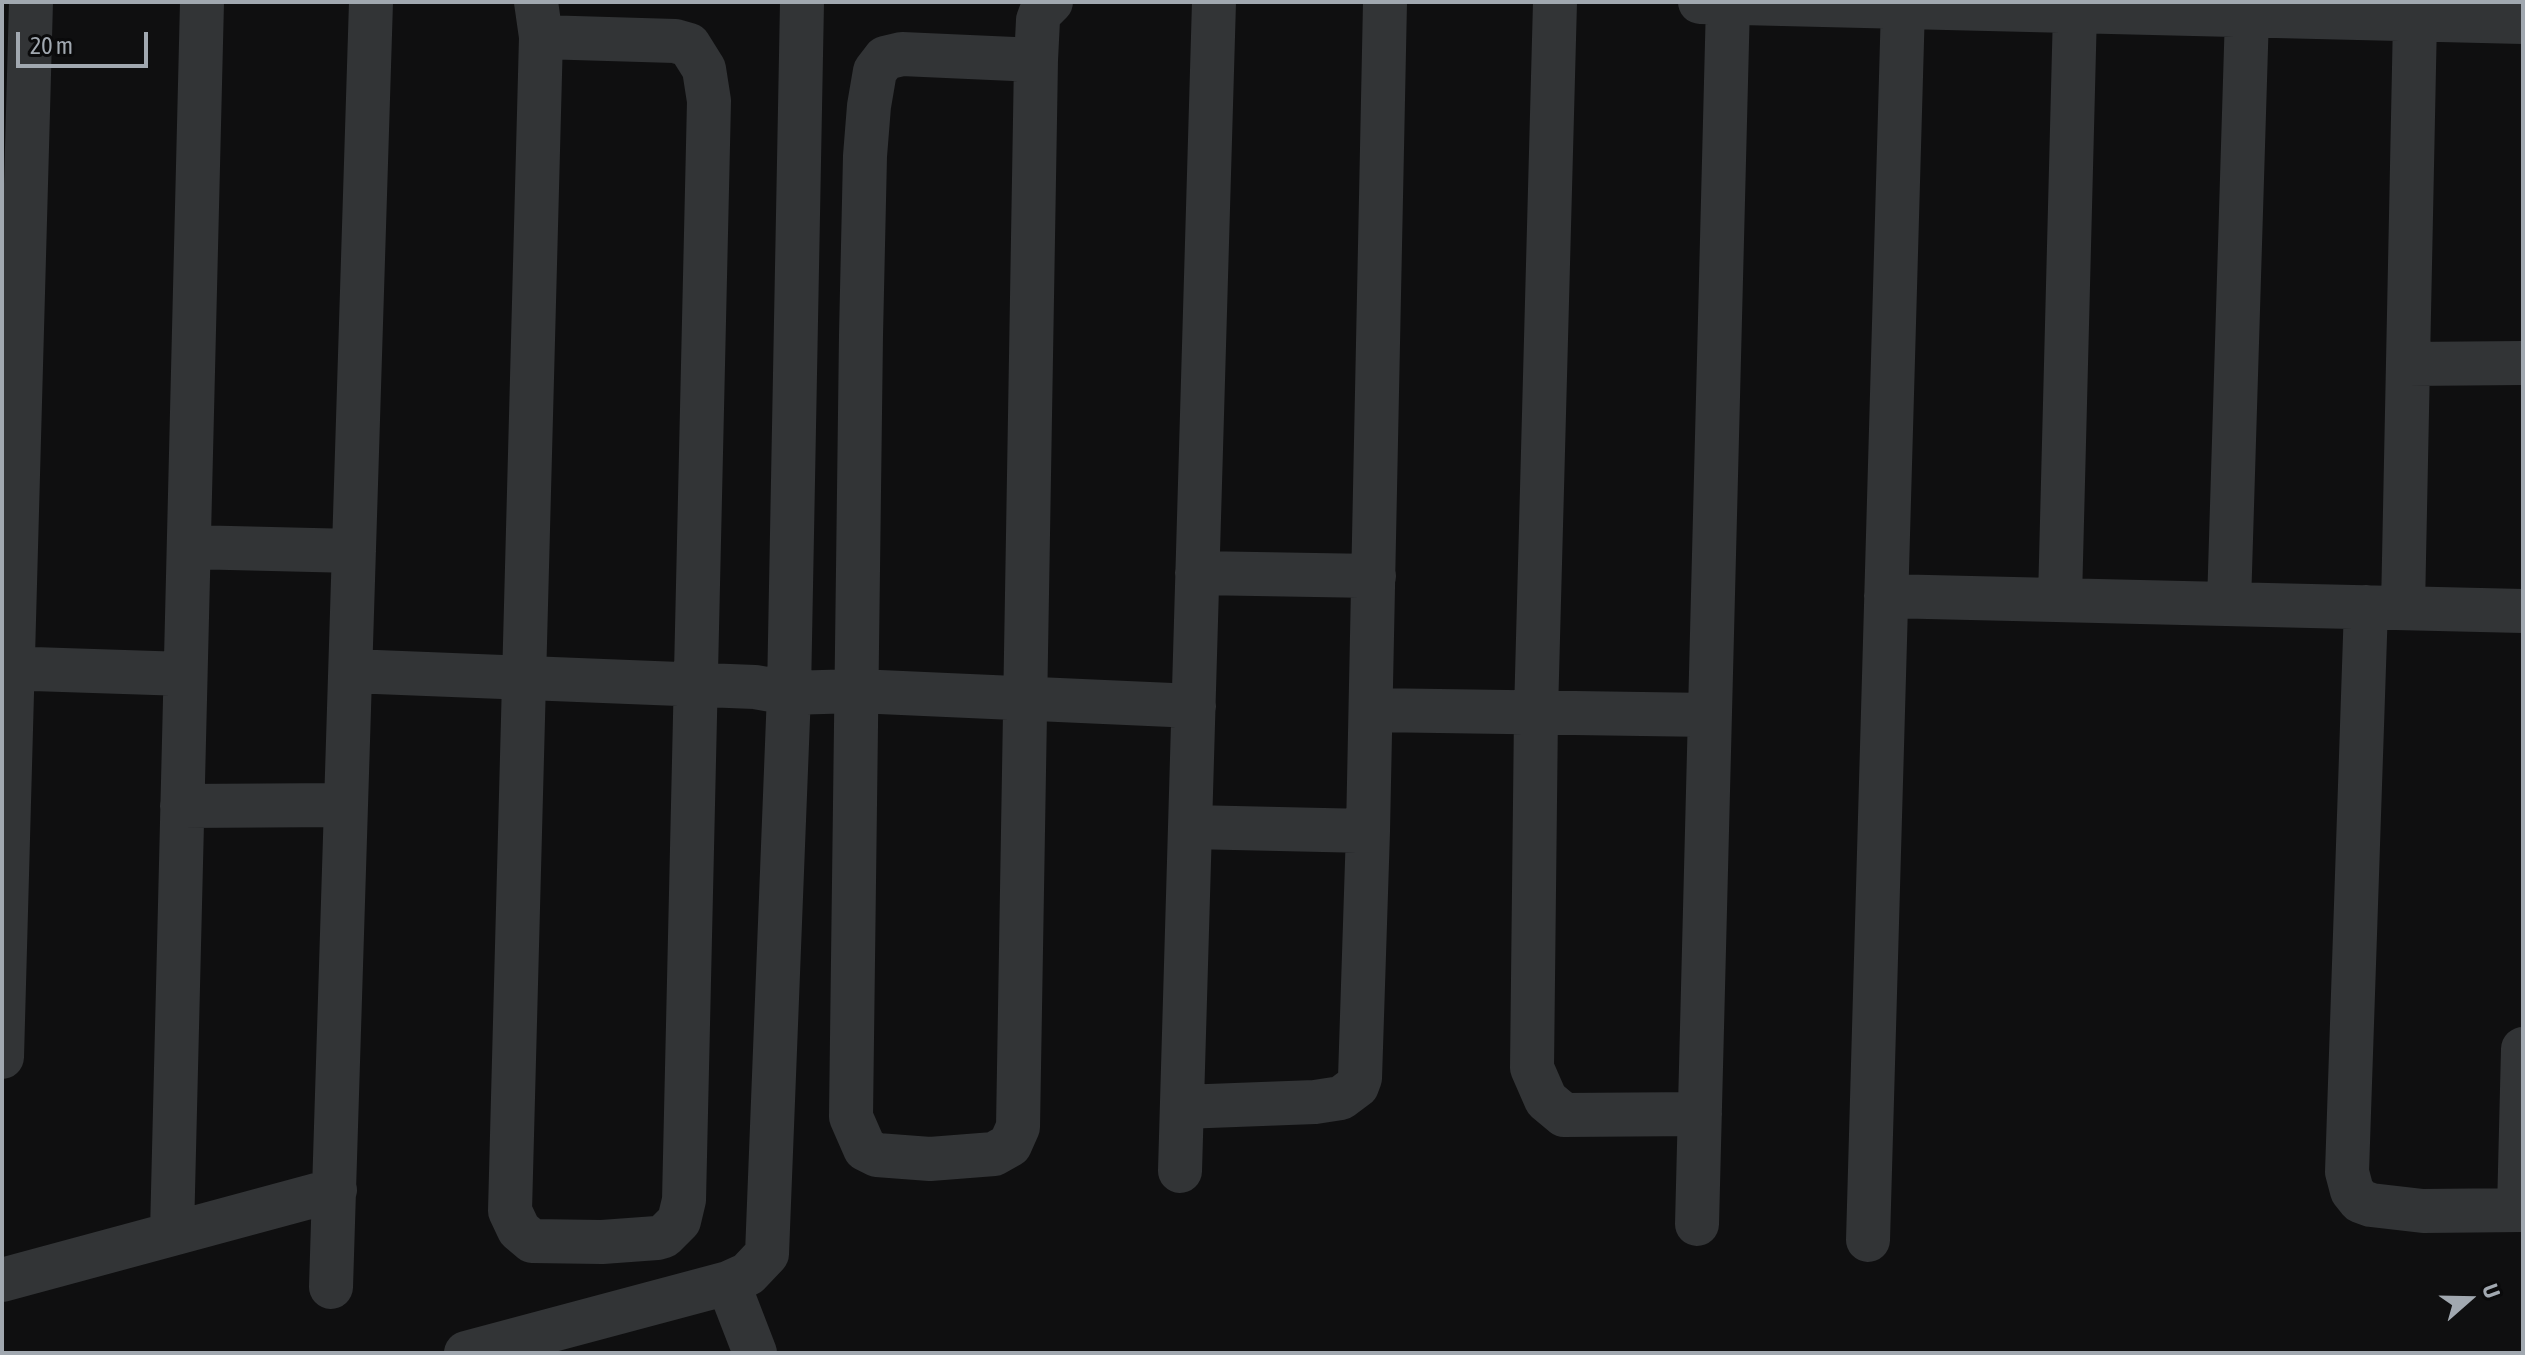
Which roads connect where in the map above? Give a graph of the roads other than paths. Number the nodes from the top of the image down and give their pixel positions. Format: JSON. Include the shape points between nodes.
{"nodes":[{"id":1,"x":31,"y":2,"type":"edge"},
{"id":2,"x":202,"y":2,"type":"edge"},
{"id":3,"x":371,"y":2,"type":"edge"},
{"id":4,"x":802,"y":2,"type":"edge"},
{"id":5,"x":1051,"y":2,"type":"edge"},
{"id":6,"x":1214,"y":2,"type":"edge"},
{"id":7,"x":1385,"y":2,"type":"edge"},
{"id":8,"x":1555,"y":2,"type":"edge"},
{"id":9,"x":1700,"y":2,"type":"edge"},
{"id":10,"x":1728,"y":3,"type":"edge"},
{"id":11,"x":1903,"y":6,"type":"junction"},
{"id":12,"x":2075,"y":11,"type":"junction"},
{"id":13,"x":2247,"y":15,"type":"junction"},
{"id":14,"x":2415,"y":19,"type":"junction"},
{"id":15,"x":539,"y":20,"type":"edge"},
{"id":16,"x":2523,"y":22,"type":"edge"},
{"id":17,"x":1036,"y":60,"type":"junction"},
{"id":18,"x":2523,"y":363,"type":"edge"},
{"id":19,"x":2408,"y":364,"type":"junction"},
{"id":20,"x":189,"y":547,"type":"junction"},
{"id":21,"x":354,"y":551,"type":"junction"},
{"id":22,"x":1197,"y":573,"type":"junction"},
{"id":23,"x":1374,"y":576,"type":"junction"},
{"id":24,"x":1886,"y":596,"type":"junction"},
{"id":25,"x":2060,"y":599,"type":"junction"},
{"id":26,"x":2229,"y":604,"type":"junction"},
{"id":27,"x":2384,"y":607,"type":"junction"},
{"id":28,"x":2523,"y":611,"type":"edge"},
{"id":29,"x":7,"y":669,"type":"edge"},
{"id":30,"x":351,"y":671,"type":"junction"},
{"id":31,"x":185,"y":674,"type":"junction"},
{"id":32,"x":523,"y":678,"type":"junction"},
{"id":33,"x":694,"y":685,"type":"junction"},
{"id":34,"x":857,"y":691,"type":"junction"},
{"id":35,"x":789,"y":693,"type":"junction"},
{"id":36,"x":1024,"y":699,"type":"junction"},
{"id":37,"x":1194,"y":706,"type":"junction"},
{"id":38,"x":1371,"y":710,"type":"junction"},
{"id":39,"x":1536,"y":713,"type":"junction"},
{"id":40,"x":1710,"y":715,"type":"junction"},
{"id":41,"x":346,"y":805,"type":"junction"},
{"id":42,"x":182,"y":806,"type":"junction"},
{"id":43,"x":1190,"y":827,"type":"junction"},
{"id":44,"x":1368,"y":831,"type":"junction"},
{"id":45,"x":2523,"y":1049,"type":"edge"},
{"id":46,"x":2,"y":1057,"type":"edge"},
{"id":47,"x":1182,"y":1107,"type":"junction"},
{"id":48,"x":1700,"y":1114,"type":"junction"},
{"id":49,"x":1180,"y":1171,"type":"dead end"},
{"id":50,"x":335,"y":1190,"type":"junction"},
{"id":51,"x":2521,"y":1210,"type":"edge"},
{"id":52,"x":1697,"y":1224,"type":"dead end"},
{"id":53,"x":172,"y":1233,"type":"junction"},
{"id":54,"x":1868,"y":1240,"type":"dead end"},
{"id":55,"x":2,"y":1280,"type":"edge"},
{"id":56,"x":728,"y":1283,"type":"junction"},
{"id":57,"x":331,"y":1287,"type":"dead end"},
{"id":58,"x":466,"y":1353,"type":"edge"},
{"id":59,"x":755,"y":1353,"type":"edge"}],
"edges":[{"from":1,"to":29,"type":"street"},
{"from":2,"to":20,"type":"street"},
{"from":3,"to":21,"type":"street"},
{"from":4,"to":35,"type":"street"},
{"from":5,"to":17,"type":"street","via":[[1038,20]]},
{"from":6,"to":22,"type":"street"},
{"from":7,"to":23,"type":"street"},
{"from":8,"to":39,"type":"street"},
{"from":9,"to":10,"type":"street"},
{"from":10,"to":11,"type":"street"},
{"from":10,"to":40,"type":"street"},
{"from":11,"to":12,"type":"street"},
{"from":11,"to":24,"type":"street"},
{"from":12,"to":13,"type":"street"},
{"from":12,"to":25,"type":"street"},
{"from":13,"to":14,"type":"street"},
{"from":13,"to":26,"type":"street"},
{"from":14,"to":16,"type":"street"},
{"from":14,"to":19,"type":"street"},
{"from":15,"to":32,"type":"street"},
{"from":15,"to":33,"type":"street","via":[[689,45],[704,69],[709,101]]},
{"from":17,"to":34,"type":"street","via":[[902,54],[885,58],[875,71],[865,156]]},
{"from":17,"to":36,"type":"street"},
{"from":18,"to":19,"type":"street"},
{"from":19,"to":27,"type":"street"},
{"from":20,"to":21,"type":"street"},
{"from":20,"to":31,"type":"street"},
{"from":21,"to":30,"type":"street"},
{"from":22,"to":23,"type":"street"},
{"from":22,"to":37,"type":"street"},
{"from":23,"to":38,"type":"street"},
{"from":24,"to":25,"type":"street"},
{"from":24,"to":54,"type":"street"},
{"from":25,"to":26,"type":"street"},
{"from":26,"to":27,"type":"street"},
{"from":27,"to":28,"type":"street"},
{"from":27,"to":51,"type":"street","via":[[2347,1172],[2360,1201],[2392,1210]]},
{"from":29,"to":31,"type":"street"},
{"from":29,"to":46,"type":"street"},
{"from":30,"to":32,"type":"street"},
{"from":30,"to":41,"type":"street"},
{"from":31,"to":42,"type":"street"},
{"from":32,"to":33,"type":"street"},
{"from":32,"to":33,"type":"street","via":[[510,1211],[532,1241],[657,1238],[672,1231],[683,1211]]},
{"from":33,"to":35,"type":"street"},
{"from":34,"to":35,"type":"street"},
{"from":34,"to":36,"type":"street"},
{"from":34,"to":36,"type":"street","via":[[851,1117],[865,1149],[877,1155],[930,1159],[994,1154],[1010,1145],[1018,1127]]},
{"from":35,"to":56,"type":"street","via":[[769,1243],[760,1263]]},
{"from":36,"to":37,"type":"street"},
{"from":37,"to":43,"type":"street"},
{"from":38,"to":39,"type":"street"},
{"from":38,"to":44,"type":"street"},
{"from":39,"to":40,"type":"street"},
{"from":39,"to":48,"type":"street","via":[[1531,1043],[1537,1086],[1564,1115]]},
{"from":40,"to":48,"type":"street"},
{"from":41,"to":42,"type":"street"},
{"from":41,"to":50,"type":"street"},
{"from":42,"to":53,"type":"street"},
{"from":43,"to":44,"type":"street"},
{"from":43,"to":47,"type":"street"},
{"from":44,"to":47,"type":"street","via":[[1357,1086],[1341,1098],[1315,1102]]},
{"from":45,"to":51,"type":"street"},
{"from":47,"to":49,"type":"street"},
{"from":48,"to":52,"type":"street"},
{"from":50,"to":53,"type":"street"},
{"from":50,"to":57,"type":"street"},
{"from":53,"to":55,"type":"street"},
{"from":56,"to":58,"type":"street"},
{"from":56,"to":59,"type":"street"}]}
